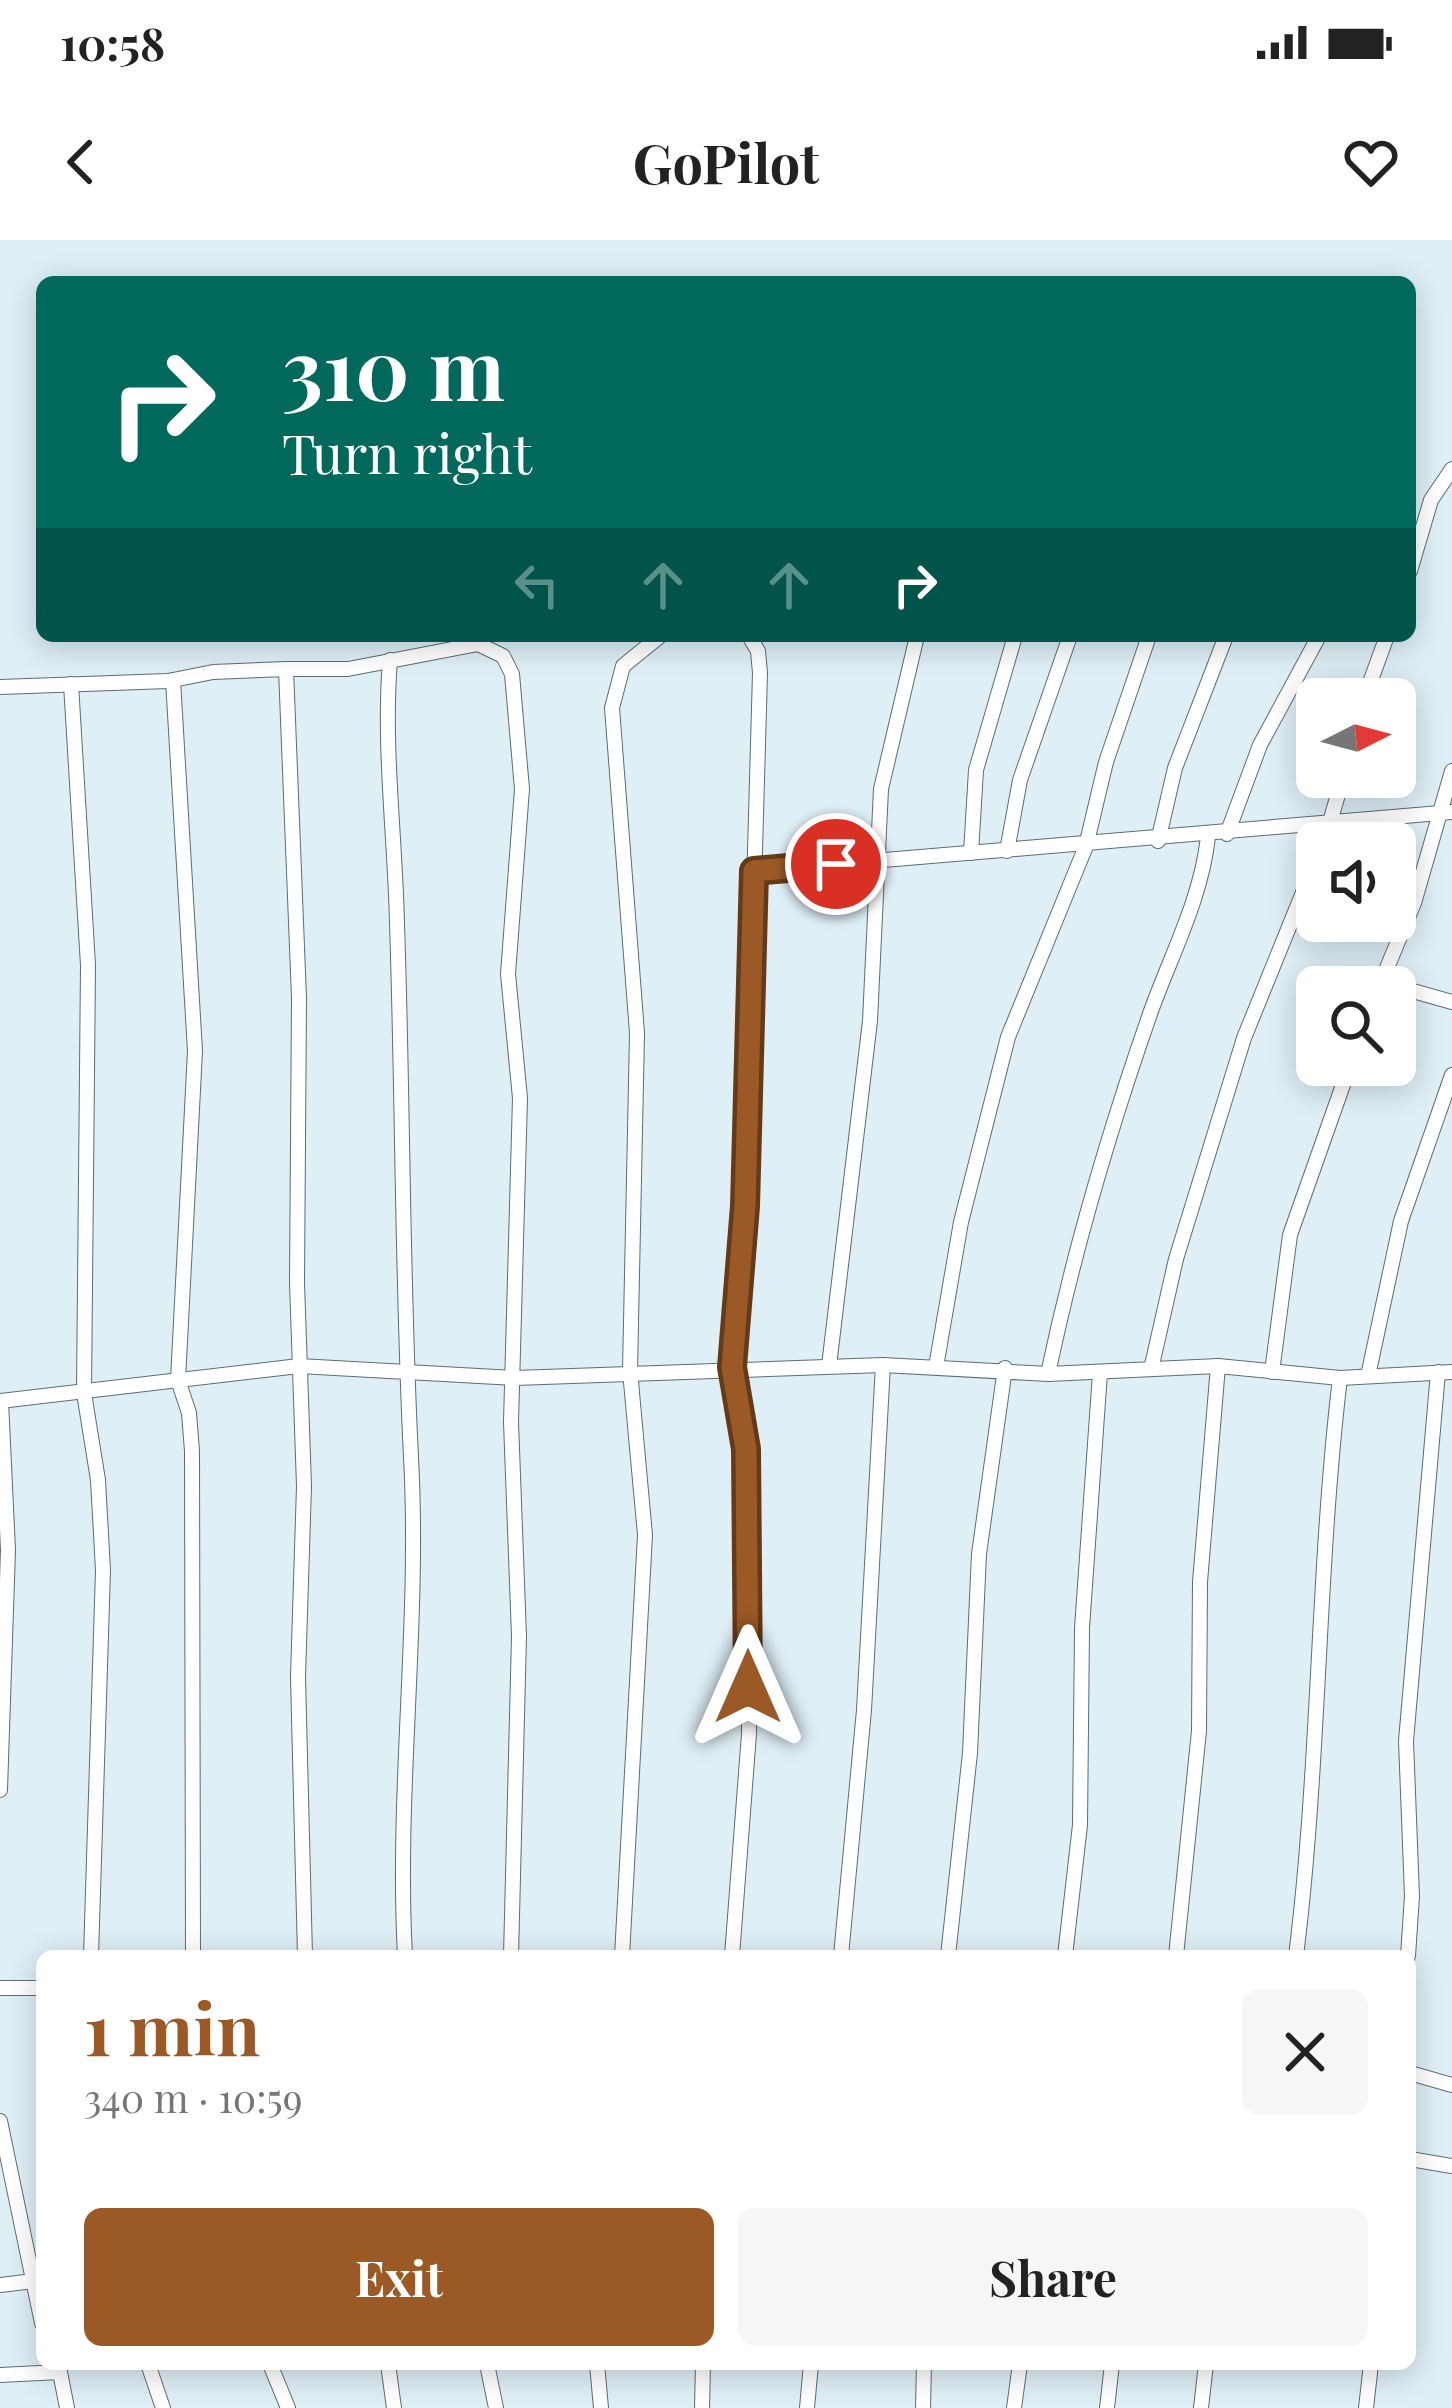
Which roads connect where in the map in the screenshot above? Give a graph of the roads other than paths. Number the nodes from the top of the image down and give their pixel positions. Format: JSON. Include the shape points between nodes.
{"nodes":[{"id":1,"x":1452,"y":469,"type":"edge"},
{"id":2,"x":1416,"y":551,"type":"edge"},
{"id":3,"x":653,"y":642,"type":"edge"},
{"id":4,"x":752,"y":642,"type":"edge"},
{"id":5,"x":916,"y":642,"type":"edge"},
{"id":6,"x":1014,"y":642,"type":"edge"},
{"id":7,"x":1068,"y":642,"type":"edge"},
{"id":8,"x":1147,"y":642,"type":"edge"},
{"id":9,"x":1224,"y":642,"type":"edge"},
{"id":10,"x":1316,"y":642,"type":"edge"},
{"id":11,"x":1386,"y":642,"type":"edge"},
{"id":12,"x":390,"y":660,"type":"junction"},
{"id":13,"x":286,"y":669,"type":"junction"},
{"id":14,"x":1372,"y":678,"type":"edge"},
{"id":15,"x":173,"y":680,"type":"junction"},
{"id":16,"x":71,"y":684,"type":"junction"},
{"id":17,"x":0,"y":687,"type":"edge"},
{"id":18,"x":1452,"y":771,"type":"edge"},
{"id":19,"x":1448,"y":813,"type":"edge"},
{"id":20,"x":1361,"y":822,"type":"edge"},
{"id":21,"x":1296,"y":828,"type":"edge"},
{"id":22,"x":1227,"y":834,"type":"junction"},
{"id":23,"x":1208,"y":837,"type":"junction"},
{"id":24,"x":1158,"y":841,"type":"junction"},
{"id":25,"x":1086,"y":846,"type":"junction"},
{"id":26,"x":1006,"y":851,"type":"junction"},
{"id":27,"x":971,"y":853,"type":"junction"},
{"id":28,"x":878,"y":861,"type":"junction"},
{"id":29,"x":754,"y":871,"type":"junction"},
{"id":30,"x":1296,"y":910,"type":"edge"},
{"id":31,"x":1387,"y":966,"type":"edge"},
{"id":32,"x":1416,"y":993,"type":"edge"},
{"id":33,"x":1452,"y":1002,"type":"edge"},
{"id":34,"x":1452,"y":1075,"type":"edge"},
{"id":35,"x":1343,"y":1086,"type":"edge"},
{"id":36,"x":883,"y":1365,"type":"junction"},
{"id":37,"x":1152,"y":1365,"type":"junction"},
{"id":38,"x":299,"y":1366,"type":"junction"},
{"id":39,"x":829,"y":1366,"type":"junction"},
{"id":40,"x":1218,"y":1366,"type":"junction"},
{"id":41,"x":732,"y":1367,"type":"junction"},
{"id":42,"x":936,"y":1367,"type":"junction"},
{"id":43,"x":1005,"y":1368,"type":"junction"},
{"id":44,"x":630,"y":1371,"type":"junction"},
{"id":45,"x":1272,"y":1372,"type":"junction"},
{"id":46,"x":1445,"y":1372,"type":"edge"},
{"id":47,"x":1100,"y":1373,"type":"junction"},
{"id":48,"x":403,"y":1374,"type":"junction"},
{"id":49,"x":1048,"y":1374,"type":"junction"},
{"id":50,"x":1368,"y":1376,"type":"junction"},
{"id":51,"x":514,"y":1378,"type":"junction"},
{"id":52,"x":1340,"y":1378,"type":"junction"},
{"id":53,"x":178,"y":1380,"type":"junction"},
{"id":54,"x":84,"y":1393,"type":"junction"},
{"id":55,"x":1,"y":1401,"type":"edge"},
{"id":56,"x":0,"y":1790,"type":"edge"},
{"id":57,"x":91,"y":1950,"type":"edge"},
{"id":58,"x":194,"y":1950,"type":"edge"},
{"id":59,"x":305,"y":1950,"type":"edge"},
{"id":60,"x":405,"y":1950,"type":"edge"},
{"id":61,"x":512,"y":1950,"type":"edge"},
{"id":62,"x":622,"y":1950,"type":"edge"},
{"id":63,"x":732,"y":1950,"type":"edge"},
{"id":64,"x":842,"y":1950,"type":"edge"},
{"id":65,"x":950,"y":1950,"type":"edge"},
{"id":66,"x":1066,"y":1950,"type":"edge"},
{"id":67,"x":1177,"y":1950,"type":"edge"},
{"id":68,"x":1297,"y":1950,"type":"edge"},
{"id":69,"x":1408,"y":1950,"type":"edge"},
{"id":70,"x":0,"y":1988,"type":"edge"},
{"id":71,"x":36,"y":1988,"type":"edge"},
{"id":72,"x":1416,"y":2075,"type":"edge"},
{"id":73,"x":1452,"y":2085,"type":"edge"},
{"id":74,"x":0,"y":2122,"type":"edge"},
{"id":75,"x":1416,"y":2160,"type":"edge"},
{"id":76,"x":1452,"y":2166,"type":"edge"},
{"id":77,"x":36,"y":2276,"type":"edge"},
{"id":78,"x":36,"y":2280,"type":"edge"},
{"id":79,"x":0,"y":2285,"type":"edge"},
{"id":80,"x":36,"y":2369,"type":"edge"},
{"id":81,"x":56,"y":2370,"type":"edge"},
{"id":82,"x":150,"y":2370,"type":"edge"},
{"id":83,"x":272,"y":2370,"type":"edge"},
{"id":84,"x":389,"y":2370,"type":"edge"},
{"id":85,"x":489,"y":2370,"type":"edge"},
{"id":86,"x":598,"y":2370,"type":"edge"},
{"id":87,"x":703,"y":2370,"type":"edge"},
{"id":88,"x":811,"y":2370,"type":"edge"},
{"id":89,"x":924,"y":2370,"type":"edge"},
{"id":90,"x":1019,"y":2370,"type":"edge"},
{"id":91,"x":1111,"y":2370,"type":"edge"},
{"id":92,"x":1205,"y":2370,"type":"edge"},
{"id":93,"x":1370,"y":2370,"type":"edge"},
{"id":94,"x":0,"y":2375,"type":"edge"},
{"id":95,"x":67,"y":2408,"type":"edge"},
{"id":96,"x":163,"y":2408,"type":"edge"},
{"id":97,"x":287,"y":2408,"type":"edge"},
{"id":98,"x":394,"y":2408,"type":"edge"},
{"id":99,"x":496,"y":2408,"type":"edge"},
{"id":100,"x":601,"y":2408,"type":"edge"},
{"id":101,"x":702,"y":2408,"type":"edge"},
{"id":102,"x":807,"y":2408,"type":"edge"},
{"id":103,"x":923,"y":2408,"type":"edge"},
{"id":104,"x":1014,"y":2408,"type":"edge"},
{"id":105,"x":1107,"y":2408,"type":"edge"},
{"id":106,"x":1201,"y":2408,"type":"edge"},
{"id":107,"x":1366,"y":2408,"type":"edge"}],
"edges":[{"from":1,"to":2,"type":"street","via":[[1431,500]]},
{"from":3,"to":44,"type":"street","via":[[623,666],[612,708],[637,1033]]},
{"from":4,"to":29,"type":"street","via":[[760,673]]},
{"from":5,"to":28,"type":"street","via":[[881,789]]},
{"from":6,"to":27,"type":"street","via":[[980,751]]},
{"from":7,"to":26,"type":"street"},
{"from":8,"to":25,"type":"street"},
{"from":9,"to":24,"type":"street","via":[[1175,768]]},
{"from":10,"to":22,"type":"street","via":[[1260,745]]},
{"from":11,"to":14,"type":"street"},
{"from":12,"to":13,"type":"street"},
{"from":12,"to":48,"type":"street"},
{"from":12,"to":51,"type":"street","via":[[478,644],[503,656],[512,674],[522,789],[508,974],[520,1098]]},
{"from":13,"to":15,"type":"street"},
{"from":13,"to":38,"type":"street"},
{"from":15,"to":16,"type":"street"},
{"from":15,"to":53,"type":"street","via":[[195,1051]]},
{"from":16,"to":17,"type":"street"},
{"from":16,"to":54,"type":"street","via":[[87,944]]},
{"from":18,"to":19,"type":"street"},
{"from":19,"to":20,"type":"street"},
{"from":19,"to":31,"type":"street"},
{"from":21,"to":22,"type":"street"},
{"from":22,"to":23,"type":"street"},
{"from":23,"to":24,"type":"street"},
{"from":23,"to":49,"type":"street","via":[[1192,908],[1079,1232]]},
{"from":24,"to":25,"type":"street"},
{"from":25,"to":26,"type":"street"},
{"from":25,"to":42,"type":"street","via":[[1008,1036],[961,1222]]},
{"from":26,"to":27,"type":"street"},
{"from":27,"to":28,"type":"street"},
{"from":28,"to":29,"type":"street"},
{"from":28,"to":39,"type":"street","via":[[870,1021]]},
{"from":29,"to":41,"type":"street"},
{"from":30,"to":37,"type":"street","via":[[1244,1038]]},
{"from":32,"to":33,"type":"street"},
{"from":34,"to":50,"type":"street","via":[[1400,1221]]},
{"from":35,"to":45,"type":"street","via":[[1290,1234]]},
{"from":36,"to":39,"type":"street"},
{"from":36,"to":42,"type":"street"},
{"from":36,"to":64,"type":"street"},
{"from":37,"to":40,"type":"street"},
{"from":37,"to":47,"type":"street"},
{"from":38,"to":48,"type":"street"},
{"from":38,"to":53,"type":"street"},
{"from":38,"to":59,"type":"street"},
{"from":39,"to":41,"type":"street"},
{"from":40,"to":45,"type":"street"},
{"from":40,"to":67,"type":"street","via":[[1200,1582],[1199,1731]]},
{"from":41,"to":44,"type":"street"},
{"from":41,"to":63,"type":"street","via":[[746,1449],[749,1734]]},
{"from":42,"to":43,"type":"street"},
{"from":43,"to":49,"type":"street"},
{"from":43,"to":65,"type":"street","via":[[979,1554]]},
{"from":44,"to":51,"type":"street"},
{"from":44,"to":62,"type":"street","via":[[645,1535]]},
{"from":45,"to":52,"type":"street"},
{"from":46,"to":50,"type":"street"},
{"from":46,"to":69,"type":"street","via":[[1406,1742]]},
{"from":47,"to":49,"type":"street"},
{"from":47,"to":66,"type":"street","via":[[1082,1628],[1080,1825]]},
{"from":48,"to":51,"type":"street"},
{"from":48,"to":60,"type":"street","via":[[414,1598]]},
{"from":50,"to":52,"type":"street"},
{"from":51,"to":61,"type":"street","via":[[519,1748]]},
{"from":52,"to":68,"type":"street"},
{"from":53,"to":54,"type":"street"},
{"from":53,"to":58,"type":"street","via":[[192,1451]]},
{"from":54,"to":55,"type":"street"},
{"from":54,"to":57,"type":"street","via":[[103,1570]]},
{"from":55,"to":56,"type":"street","via":[[8,1550]]},
{"from":70,"to":71,"type":"street"},
{"from":72,"to":73,"type":"street"},
{"from":74,"to":77,"type":"street"},
{"from":75,"to":76,"type":"street"},
{"from":78,"to":79,"type":"street"},
{"from":80,"to":94,"type":"street"},
{"from":81,"to":95,"type":"street"},
{"from":82,"to":96,"type":"street"},
{"from":83,"to":97,"type":"street"},
{"from":84,"to":98,"type":"street"},
{"from":85,"to":99,"type":"street"},
{"from":86,"to":100,"type":"street"},
{"from":87,"to":101,"type":"street"},
{"from":88,"to":102,"type":"street"},
{"from":89,"to":103,"type":"street"},
{"from":90,"to":104,"type":"street"},
{"from":91,"to":105,"type":"street"},
{"from":92,"to":106,"type":"street"},
{"from":93,"to":107,"type":"street"}]}
